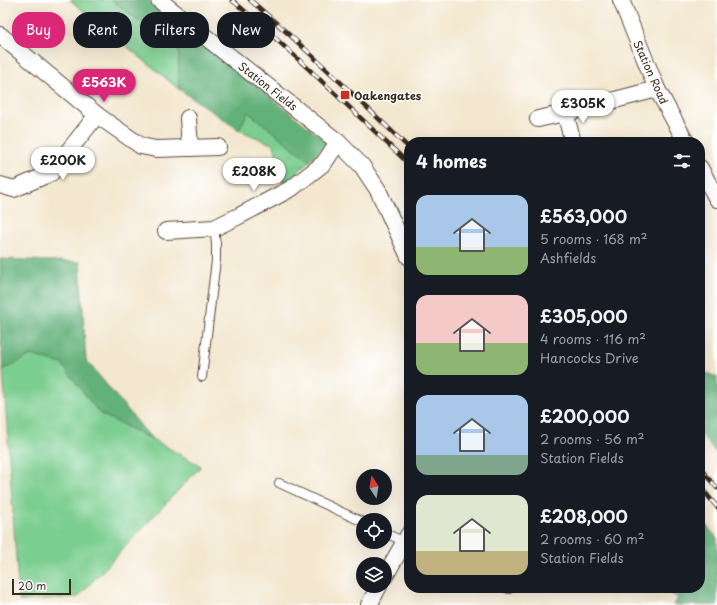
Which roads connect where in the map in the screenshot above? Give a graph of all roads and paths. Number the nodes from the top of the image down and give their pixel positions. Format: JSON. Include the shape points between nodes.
{"nodes":[{"id":1,"x":159,"y":0,"type":"edge"},
{"id":2,"x":621,"y":0,"type":"edge"},
{"id":3,"x":0,"y":35,"type":"edge"},
{"id":4,"x":657,"y":89,"type":"junction"},
{"id":5,"x":565,"y":114,"type":"junction"},
{"id":6,"x":97,"y":115,"type":"junction"},
{"id":7,"x":188,"y":118,"type":"dead end"},
{"id":8,"x":538,"y":119,"type":"dead end"},
{"id":9,"x":572,"y":137,"type":"edge"},
{"id":10,"x":683,"y":137,"type":"edge"},
{"id":11,"x":338,"y":142,"type":"junction"},
{"id":12,"x":218,"y":147,"type":"dead end"},
{"id":13,"x":190,"y":148,"type":"junction"},
{"id":14,"x":705,"y":177,"type":"edge"},
{"id":15,"x":0,"y":185,"type":"edge"},
{"id":16,"x":717,"y":200,"type":"edge"},
{"id":17,"x":214,"y":228,"type":"junction"},
{"id":18,"x":166,"y":231,"type":"dead end"},
{"id":19,"x":404,"y":246,"type":"edge"},
{"id":20,"x":202,"y":377,"type":"dead end"},
{"id":21,"x":279,"y":483,"type":"dead end"},
{"id":22,"x":356,"y":519,"type":"edge"},
{"id":23,"x":392,"y":534,"type":"edge"},
{"id":24,"x":404,"y":536,"type":"edge"},
{"id":25,"x":404,"y":544,"type":"edge"},
{"id":26,"x":392,"y":564,"type":"edge"},
{"id":27,"x":375,"y":593,"type":"edge"},
{"id":28,"x":369,"y":605,"type":"edge"}],
"edges":[{"from":1,"to":11,"type":"street","name":"Station Fields"},
{"from":2,"to":4,"type":"street","name":"Station Road"},
{"from":3,"to":6,"type":"street"},
{"from":4,"to":5,"type":"street"},
{"from":4,"to":10,"type":"street","name":"Station Road"},
{"from":5,"to":8,"type":"street"},
{"from":5,"to":9,"type":"street"},
{"from":6,"to":13,"type":"street","via":[[141,146],[156,149]]},
{"from":6,"to":15,"type":"street","via":[[51,173],[14,189]]},
{"from":7,"to":13,"type":"street"},
{"from":11,"to":17,"type":"street","via":[[324,163],[292,188]]},
{"from":11,"to":19,"type":"street","name":"Station Fields","via":[[362,166],[378,190]]},
{"from":12,"to":13,"type":"street"},
{"from":14,"to":16,"type":"street"},
{"from":17,"to":18,"type":"street"},
{"from":17,"to":20,"type":"lane","via":[[216,260]]},
{"from":21,"to":22,"type":"lane"},
{"from":23,"to":24,"type":"lane"},
{"from":25,"to":26,"type":"street"},
{"from":27,"to":28,"type":"street"}]}
